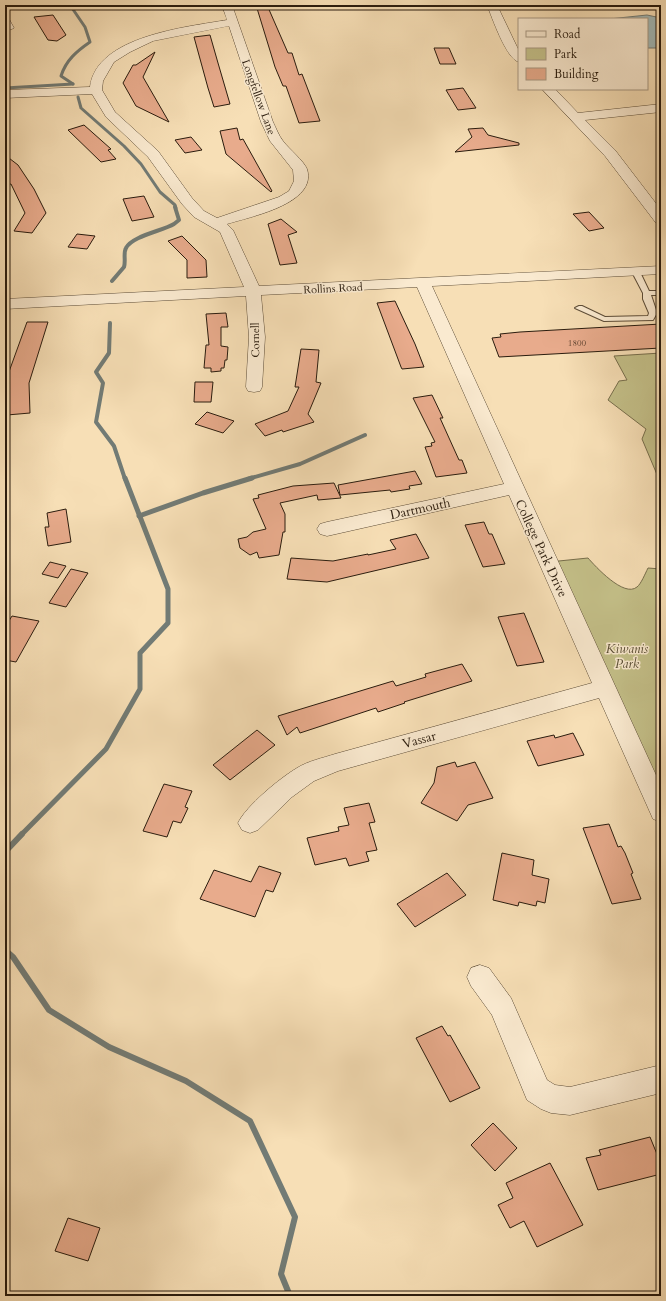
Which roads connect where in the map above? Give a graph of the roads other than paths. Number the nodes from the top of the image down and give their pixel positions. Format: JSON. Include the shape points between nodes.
{"nodes":[{"id":1,"x":227,"y":5,"type":"edge"},
{"id":2,"x":492,"y":5,"type":"edge"},
{"id":3,"x":232,"y":22,"type":"junction"},
{"id":4,"x":518,"y":58,"type":"edge"},
{"id":5,"x":96,"y":90,"type":"junction"},
{"id":6,"x":549,"y":90,"type":"edge"},
{"id":7,"x":5,"y":94,"type":"edge"},
{"id":8,"x":661,"y":108,"type":"edge"},
{"id":9,"x":577,"y":117,"type":"junction"},
{"id":10,"x":661,"y":220,"type":"edge"},
{"id":11,"x":217,"y":224,"type":"junction"},
{"id":12,"x":661,"y":270,"type":"edge"},
{"id":13,"x":636,"y":272,"type":"junction"},
{"id":14,"x":423,"y":283,"type":"junction"},
{"id":15,"x":253,"y":292,"type":"junction"},
{"id":16,"x":648,"y":292,"type":"junction"},
{"id":17,"x":661,"y":294,"type":"edge"},
{"id":18,"x":5,"y":304,"type":"edge"},
{"id":19,"x":579,"y":308,"type":"dead end"},
{"id":20,"x":254,"y":387,"type":"dead end"},
{"id":21,"x":514,"y":488,"type":"junction"},
{"id":22,"x":326,"y":529,"type":"dead end"},
{"id":23,"x":605,"y":688,"type":"junction"},
{"id":24,"x":661,"y":812,"type":"edge"},
{"id":25,"x":250,"y":822,"type":"dead end"},
{"id":26,"x":480,"y":976,"type":"dead end"},
{"id":27,"x":661,"y":1079,"type":"edge"}],
"edges":[{"from":1,"to":3,"type":"street","name":"Longfellow Lane"},
{"from":2,"to":4,"type":"street"},
{"from":3,"to":5,"type":"street","via":[[149,39],[126,50],[109,60],[97,81]]},
{"from":3,"to":11,"type":"street","name":"Longfellow Lane","via":[[267,122],[276,141],[300,169],[301,182],[294,193],[284,200]]},
{"from":5,"to":7,"type":"street"},
{"from":5,"to":11,"type":"street","name":"Cornell","via":[[110,114],[153,154],[187,201],[200,214]]},
{"from":6,"to":9,"type":"street"},
{"from":8,"to":9,"type":"street"},
{"from":9,"to":10,"type":"street","via":[[610,152]]},
{"from":11,"to":15,"type":"street","name":"Cornell","via":[[226,230]]},
{"from":12,"to":13,"type":"street","name":"Rollins Road"},
{"from":13,"to":14,"type":"street","name":"Rollins Road"},
{"from":13,"to":16,"type":"lane"},
{"from":14,"to":15,"type":"street","name":"Rollins Road"},
{"from":14,"to":21,"type":"street","name":"College Park Drive"},
{"from":15,"to":18,"type":"street","name":"Rollins Road"},
{"from":15,"to":20,"type":"street","name":"Cornell","via":[[257,337]]},
{"from":16,"to":17,"type":"lane"},
{"from":16,"to":19,"type":"lane","via":[[647,299],[653,314],[650,318],[604,319]]},
{"from":21,"to":22,"type":"street","name":"Dartmouth"},
{"from":21,"to":23,"type":"street","name":"College Park Drive"},
{"from":23,"to":24,"type":"street","name":"College Park Drive"},
{"from":23,"to":25,"type":"street","name":"Vassar","via":[[335,763],[300,778]]},
{"from":26,"to":27,"type":"street","via":[[502,1007],[537,1090],[551,1099],[570,1101]]}]}
